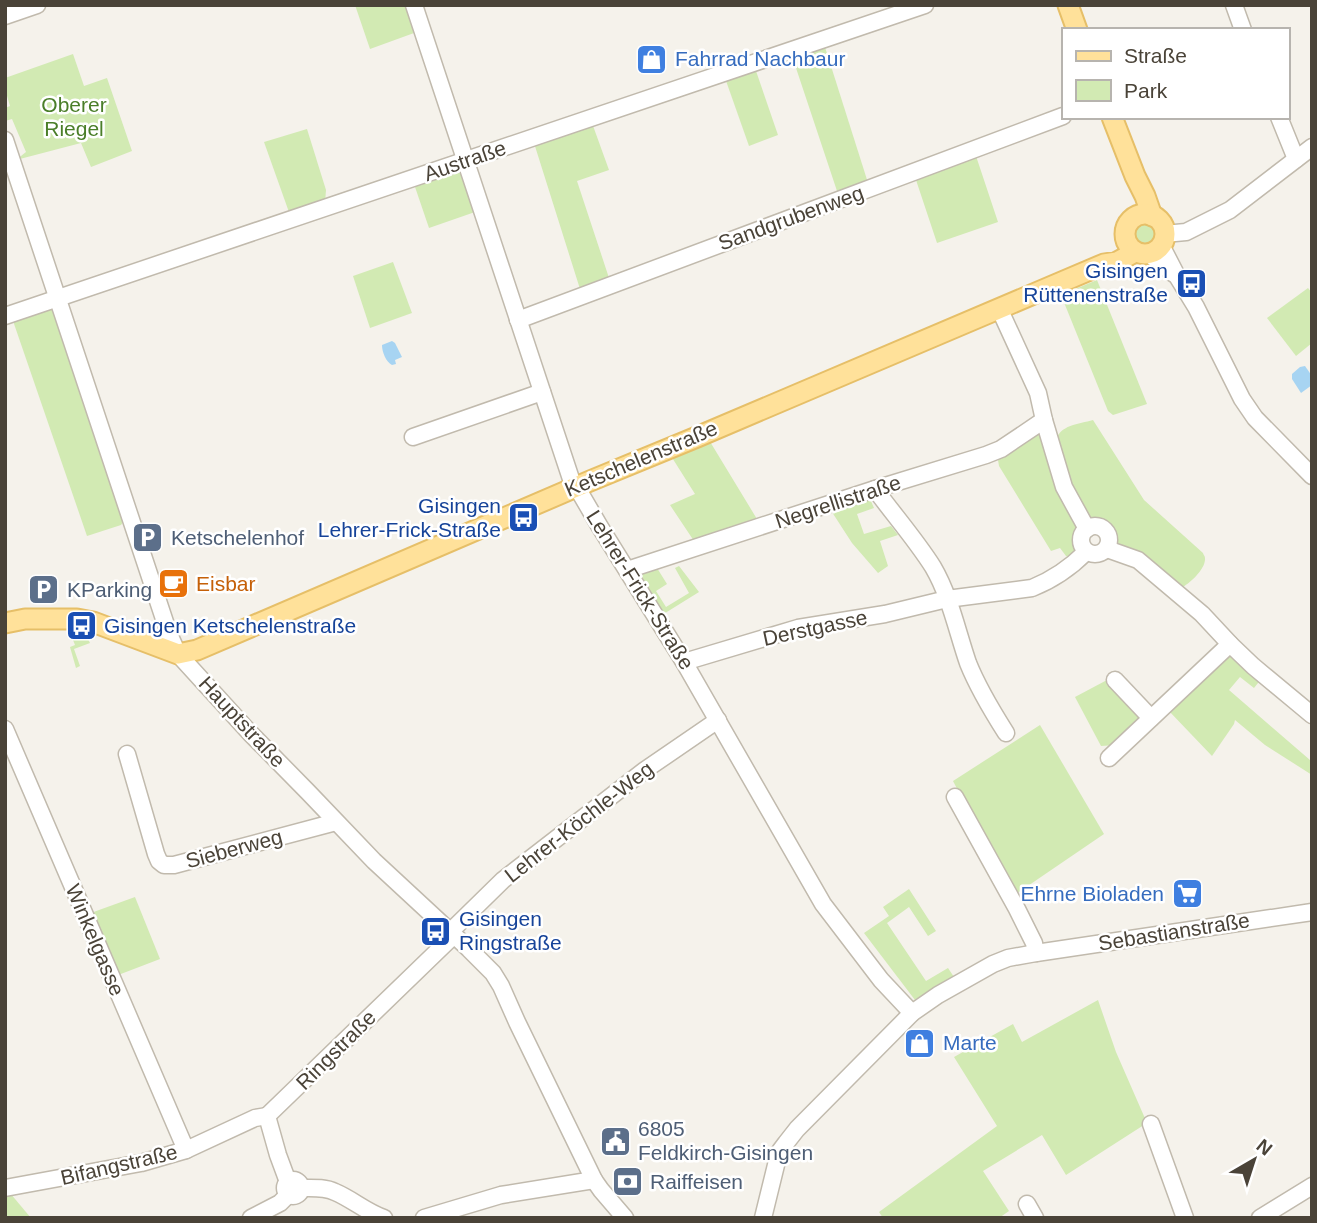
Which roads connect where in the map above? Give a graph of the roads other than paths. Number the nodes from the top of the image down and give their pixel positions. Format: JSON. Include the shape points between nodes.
{"nodes":[{"id":1,"x":37,"y":5,"type":"edge"},
{"id":2,"x":925,"y":5,"type":"edge"},
{"id":3,"x":1068,"y":5,"type":"edge"},
{"id":4,"x":1234,"y":5,"type":"edge"},
{"id":5,"x":419,"y":6,"type":"edge"},
{"id":6,"x":5,"y":16,"type":"edge"},
{"id":7,"x":1076,"y":28,"type":"edge"},
{"id":8,"x":1242,"y":28,"type":"edge"},
{"id":9,"x":1062,"y":116,"type":"edge"},
{"id":10,"x":1113,"y":119,"type":"edge"},
{"id":11,"x":1280,"y":119,"type":"edge"},
{"id":12,"x":5,"y":141,"type":"edge"},
{"id":13,"x":1312,"y":147,"type":"edge"},
{"id":14,"x":1296,"y":159,"type":"junction"},
{"id":15,"x":465,"y":161,"type":"junction"},
{"id":16,"x":1144,"y":217,"type":"junction"},
{"id":17,"x":1147,"y":245,"type":"junction"},
{"id":18,"x":58,"y":299,"type":"junction"},
{"id":19,"x":999,"y":308,"type":"junction"},
{"id":20,"x":5,"y":316,"type":"edge"},
{"id":21,"x":518,"y":320,"type":"junction"},
{"id":22,"x":542,"y":392,"type":"junction"},
{"id":23,"x":1044,"y":420,"type":"junction"},
{"id":24,"x":413,"y":437,"type":"dead end"},
{"id":25,"x":1312,"y":476,"type":"edge"},
{"id":26,"x":576,"y":487,"type":"junction"},
{"id":27,"x":875,"y":489,"type":"junction"},
{"id":28,"x":1087,"y":529,"type":"junction"},
{"id":29,"x":1107,"y":549,"type":"junction"},
{"id":30,"x":1086,"y":552,"type":"junction"},
{"id":31,"x":627,"y":570,"type":"junction"},
{"id":32,"x":947,"y":599,"type":"junction"},
{"id":33,"x":5,"y":623,"type":"edge"},
{"id":34,"x":1230,"y":644,"type":"junction"},
{"id":35,"x":178,"y":654,"type":"junction"},
{"id":36,"x":684,"y":662,"type":"junction"},
{"id":37,"x":1115,"y":680,"type":"dead end"},
{"id":38,"x":1312,"y":715,"type":"edge"},
{"id":39,"x":1151,"y":718,"type":"junction"},
{"id":40,"x":718,"y":720,"type":"junction"},
{"id":41,"x":5,"y":729,"type":"edge"},
{"id":42,"x":1006,"y":733,"type":"dead end"},
{"id":43,"x":127,"y":754,"type":"dead end"},
{"id":44,"x":1109,"y":758,"type":"dead end"},
{"id":45,"x":955,"y":797,"type":"dead end"},
{"id":46,"x":337,"y":822,"type":"junction"},
{"id":47,"x":1312,"y":912,"type":"edge"},
{"id":48,"x":451,"y":934,"type":"junction"},
{"id":49,"x":1036,"y":953,"type":"junction"},
{"id":50,"x":912,"y":1013,"type":"junction"},
{"id":51,"x":267,"y":1116,"type":"junction"},
{"id":52,"x":1151,"y":1124,"type":"dead end"},
{"id":53,"x":186,"y":1150,"type":"junction"},
{"id":54,"x":594,"y":1180,"type":"junction"},
{"id":55,"x":1312,"y":1186,"type":"edge"},
{"id":56,"x":5,"y":1188,"type":"edge"},
{"id":57,"x":293,"y":1188,"type":"junction"},
{"id":58,"x":251,"y":1218,"type":"edge"},
{"id":59,"x":384,"y":1218,"type":"edge"},
{"id":60,"x":424,"y":1218,"type":"edge"},
{"id":61,"x":625,"y":1218,"type":"edge"},
{"id":62,"x":763,"y":1218,"type":"edge"},
{"id":63,"x":1185,"y":1218,"type":"edge"},
{"id":64,"x":1260,"y":1218,"type":"edge"}],
"edges":[{"from":1,"to":6,"type":"street"},
{"from":2,"to":15,"type":"street","name":"Austraße"},
{"from":3,"to":7,"type":"main road"},
{"from":4,"to":8,"type":"street"},
{"from":5,"to":15,"type":"street","name":"Lehrer-Frick-Straße"},
{"from":9,"to":21,"type":"street","name":"Sandgrubenweg"},
{"from":10,"to":16,"type":"main road","via":[[1135,176]]},
{"from":11,"to":14,"type":"street"},
{"from":12,"to":18,"type":"street","name":"Hauptstraße"},
{"from":13,"to":14,"type":"street","name":"Ketschelenstraße"},
{"from":14,"to":17,"type":"street","name":"Ketschelenstraße","via":[[1217,218]]},
{"from":15,"to":18,"type":"street","name":"Austraße"},
{"from":15,"to":21,"type":"street","name":"Lehrer-Frick-Straße"},
{"from":16,"to":17,"type":"main road","via":[[1161,223]]},
{"from":16,"to":17,"type":"main road","via":[[1127,226]]},
{"from":17,"to":19,"type":"main road","name":"Ketschelenstraße"},
{"from":17,"to":25,"type":"street","via":[[1177,276],[1255,418]]},
{"from":18,"to":20,"type":"street","name":"Austraße"},
{"from":18,"to":35,"type":"street","name":"Hauptstraße"},
{"from":19,"to":23,"type":"street","via":[[1038,393]]},
{"from":19,"to":26,"type":"main road","name":"Ketschelenstraße"},
{"from":21,"to":22,"type":"street","name":"Lehrer-Frick-Straße"},
{"from":22,"to":24,"type":"street"},
{"from":22,"to":26,"type":"street","name":"Lehrer-Frick-Straße"},
{"from":23,"to":27,"type":"street","name":"Negrellistraße","via":[[1001,449]]},
{"from":23,"to":28,"type":"street","via":[[1064,487]]},
{"from":26,"to":31,"type":"street","name":"Lehrer-Frick-Straße"},
{"from":26,"to":35,"type":"main road","name":"Ketschelenstraße","via":[[201,649]]},
{"from":27,"to":31,"type":"street","name":"Negrellistraße"},
{"from":27,"to":32,"type":"street","via":[[934,568]]},
{"from":28,"to":29,"type":"street","via":[[1105,530]]},
{"from":28,"to":30,"type":"street","via":[[1080,540]]},
{"from":29,"to":30,"type":"street","via":[[1099,554]]},
{"from":29,"to":34,"type":"street","via":[[1138,560]]},
{"from":30,"to":32,"type":"street","name":"Derstgasse","via":[[1032,588]]},
{"from":31,"to":36,"type":"street","name":"Lehrer-Frick-Straße"},
{"from":32,"to":36,"type":"street","name":"Derstgasse","via":[[798,628]]},
{"from":32,"to":42,"type":"street","via":[[973,674]]},
{"from":33,"to":35,"type":"main road","via":[[77,619]]},
{"from":34,"to":38,"type":"street"},
{"from":34,"to":39,"type":"street"},
{"from":35,"to":46,"type":"street","name":"Hauptstraße"},
{"from":36,"to":40,"type":"street","name":"Lehrer-Frick-Straße"},
{"from":37,"to":39,"type":"street"},
{"from":39,"to":44,"type":"street"},
{"from":40,"to":48,"type":"street","name":"Lehrer-Köchle-Weg","via":[[503,880]]},
{"from":40,"to":50,"type":"street","name":"Lehrer-Frick-Straße","via":[[823,904]]},
{"from":41,"to":53,"type":"street","name":"Winkelgasse"},
{"from":43,"to":46,"type":"street","name":"Sieberweg","via":[[156,854],[164,865]]},
{"from":45,"to":49,"type":"street"},
{"from":46,"to":48,"type":"street","name":"Hauptstraße"},
{"from":47,"to":49,"type":"street","name":"Sebastianstraße"},
{"from":48,"to":51,"type":"street","name":"Ringstraße"},
{"from":48,"to":54,"type":"street","name":"Hauptstraße","via":[[501,986]]},
{"from":49,"to":50,"type":"street","name":"Sebastianstraße","via":[[993,964]]},
{"from":50,"to":62,"type":"street","name":"Sebastianstraße","via":[[780,1151]]},
{"from":51,"to":53,"type":"street","name":"Bifangstraße"},
{"from":51,"to":57,"type":"street"},
{"from":52,"to":63,"type":"street"},
{"from":53,"to":56,"type":"street","name":"Bifangstraße"},
{"from":54,"to":60,"type":"street","via":[[501,1195]]},
{"from":54,"to":61,"type":"street","name":"Hauptstraße"},
{"from":55,"to":64,"type":"street"},
{"from":57,"to":58,"type":"street","via":[[280,1203]]},
{"from":57,"to":59,"type":"street","via":[[334,1191]]}]}
